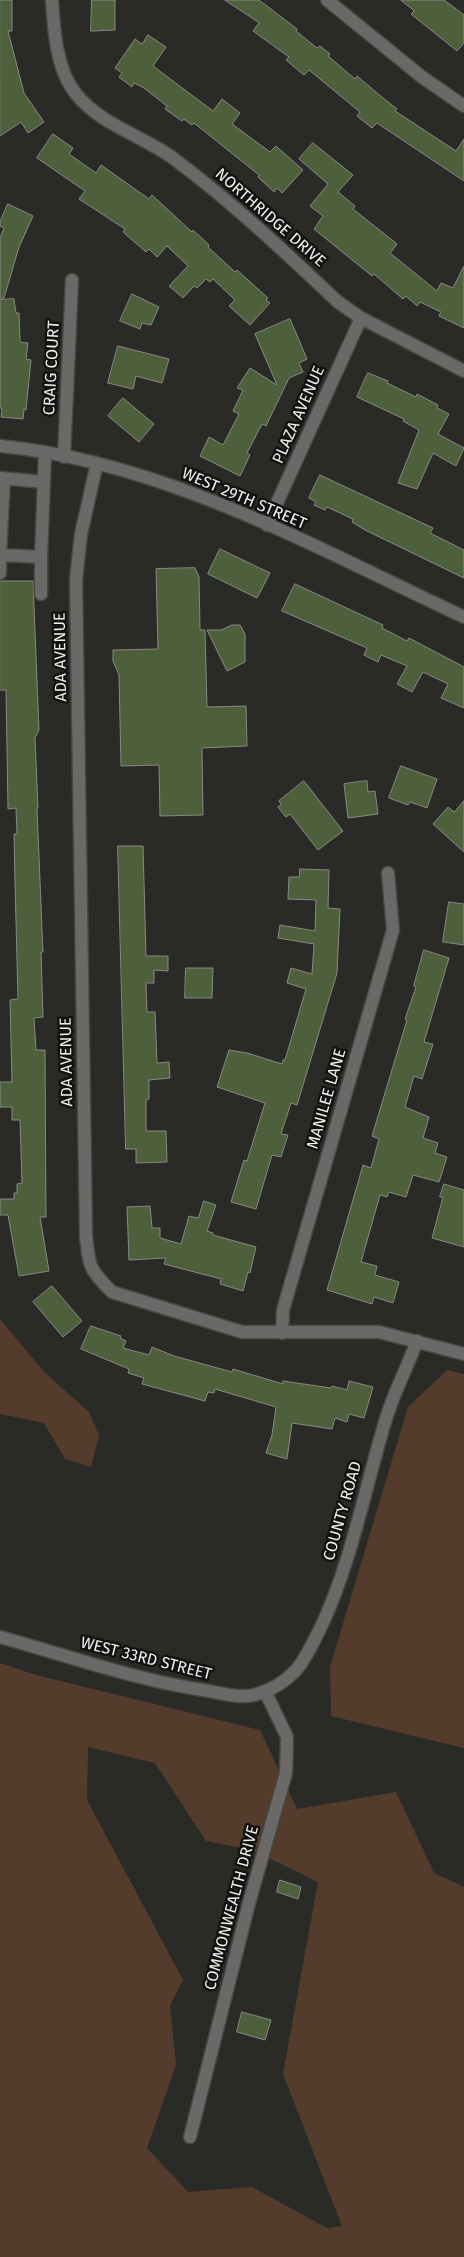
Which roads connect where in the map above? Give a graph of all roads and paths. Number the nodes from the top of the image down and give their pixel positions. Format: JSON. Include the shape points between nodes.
{"nodes":[{"id":1,"x":52,"y":0,"type":"edge"},
{"id":2,"x":327,"y":0,"type":"edge"},
{"id":3,"x":464,"y":106,"type":"edge"},
{"id":4,"x":72,"y":280,"type":"dead end"},
{"id":5,"x":361,"y":318,"type":"junction"},
{"id":6,"x":464,"y":371,"type":"edge"},
{"id":7,"x":0,"y":446,"type":"edge"},
{"id":8,"x":45,"y":453,"type":"junction"},
{"id":9,"x":64,"y":457,"type":"junction"},
{"id":10,"x":97,"y":464,"type":"junction"},
{"id":11,"x":2,"y":478,"type":"edge"},
{"id":12,"x":44,"y":482,"type":"junction"},
{"id":13,"x":267,"y":525,"type":"junction"},
{"id":14,"x":0,"y":555,"type":"edge"},
{"id":15,"x":41,"y":557,"type":"junction"},
{"id":16,"x":0,"y":573,"type":"edge"},
{"id":17,"x":41,"y":594,"type":"dead end"},
{"id":18,"x":464,"y":617,"type":"edge"},
{"id":19,"x":388,"y":873,"type":"dead end"},
{"id":20,"x":282,"y":1334,"type":"junction"},
{"id":21,"x":417,"y":1341,"type":"junction"},
{"id":22,"x":464,"y":1354,"type":"edge"},
{"id":23,"x":0,"y":1638,"type":"edge"},
{"id":24,"x":283,"y":1680,"type":"joint"},
{"id":25,"x":265,"y":1691,"type":"junction"},
{"id":26,"x":190,"y":2137,"type":"dead end"}],
"edges":[{"from":1,"to":5,"type":"street","name":"NORTHRIDGE DRIVE","via":[[55,42],[66,76],[74,92],[91,110],[164,152],[212,188],[338,302]]},
{"from":2,"to":3,"type":"street","via":[[422,77]]},
{"from":4,"to":9,"type":"street","name":"CRAIG COURT"},
{"from":5,"to":6,"type":"street","name":"NORTHRIDGE DRIVE"},
{"from":5,"to":13,"type":"street","name":"PLAZA AVENUE"},
{"from":7,"to":8,"type":"street","name":"WEST 29TH STREET"},
{"from":8,"to":9,"type":"street","name":"WEST 29TH STREET"},
{"from":8,"to":12,"type":"street"},
{"from":9,"to":10,"type":"street","name":"WEST 29TH STREET"},
{"from":10,"to":13,"type":"street","name":"WEST 29TH STREET","via":[[196,493]]},
{"from":10,"to":20,"type":"street","name":"ADA AVENUE","via":[[81,534],[76,580],[88,1264],[112,1292],[242,1332]]},
{"from":11,"to":12,"type":"street"},
{"from":11,"to":14,"type":"street"},
{"from":12,"to":15,"type":"street"},
{"from":13,"to":18,"type":"street","name":"WEST 29TH STREET"},
{"from":14,"to":15,"type":"street"},
{"from":14,"to":16,"type":"street"},
{"from":15,"to":17,"type":"street"},
{"from":19,"to":20,"type":"street","name":"MANILEE LANE","via":[[393,930],[282,1310]]},
{"from":20,"to":21,"type":"street","name":"ADA AVENUE","via":[[379,1332]]},
{"from":21,"to":22,"type":"street","name":"ADA AVENUE"},
{"from":21,"to":24,"type":"street","name":"COUNTY ROAD","via":[[388,1413],[336,1591],[304,1660]]},
{"from":23,"to":25,"type":"street","name":"WEST 33RD STREET","via":[[182,1686],[240,1696]]},
{"from":24,"to":25,"type":"street","name":"WEST 33RD STREET"},
{"from":25,"to":26,"type":"street","name":"COMMONWEALTH DRIVE","via":[[287,1737],[286,1772]]}]}
